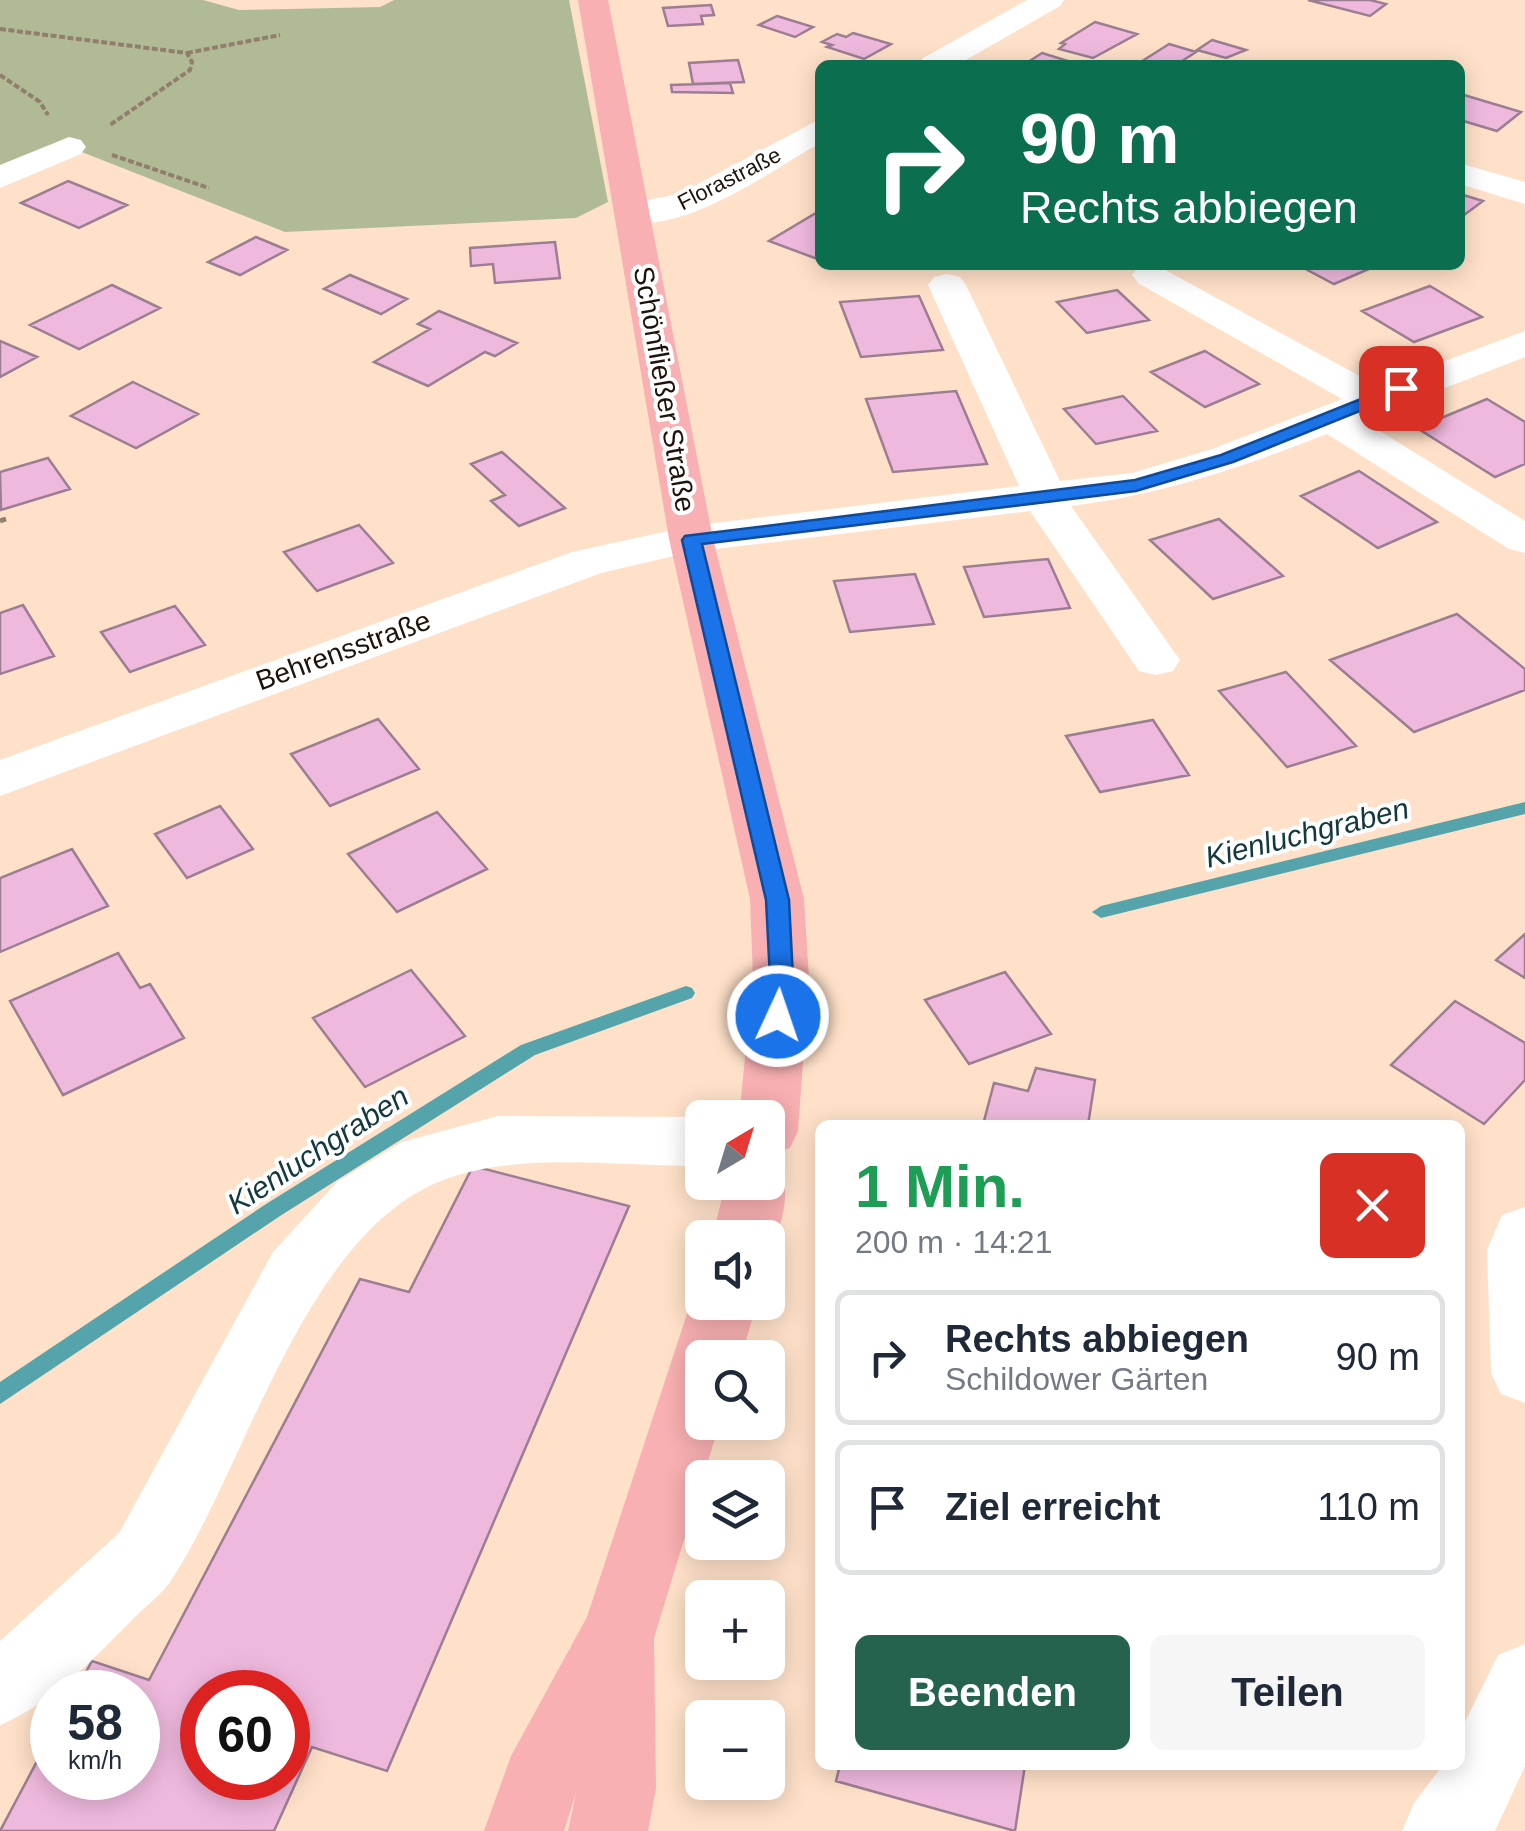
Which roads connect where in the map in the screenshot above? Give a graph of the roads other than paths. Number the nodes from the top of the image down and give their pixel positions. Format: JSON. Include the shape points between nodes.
{"nodes":[{"id":1,"x":594,"y":0,"type":"edge"},
{"id":2,"x":1049,"y":0,"type":"edge"},
{"id":3,"x":943,"y":60,"type":"edge"},
{"id":4,"x":815,"y":132,"type":"edge"},
{"id":5,"x":69,"y":147,"type":"road end"},
{"id":6,"x":1466,"y":175,"type":"dead end"},
{"id":7,"x":0,"y":178,"type":"edge"},
{"id":8,"x":1525,"y":193,"type":"edge"},
{"id":9,"x":634,"y":213,"type":"junction"},
{"id":10,"x":1151,"y":275,"type":"dead end"},
{"id":11,"x":947,"y":285,"type":"dead end"},
{"id":12,"x":1525,"y":343,"type":"edge"},
{"id":13,"x":1372,"y":400,"type":"junction"},
{"id":14,"x":1328,"y":416,"type":"junction"},
{"id":15,"x":1045,"y":498,"type":"junction"},
{"id":16,"x":692,"y":540,"type":"junction"},
{"id":17,"x":1525,"y":540,"type":"edge"},
{"id":18,"x":1156,"y":660,"type":"dead end"},
{"id":19,"x":0,"y":778,"type":"edge"},
{"id":20,"x":771,"y":1100,"type":"edge"},
{"id":21,"x":685,"y":1142,"type":"edge"},
{"id":22,"x":1525,"y":1234,"type":"edge"},
{"id":23,"x":1525,"y":1374,"type":"edge"},
{"id":24,"x":685,"y":1425,"type":"edge"},
{"id":25,"x":619,"y":1632,"type":"junction"},
{"id":26,"x":1525,"y":1682,"type":"edge"},
{"id":27,"x":0,"y":1687,"type":"edge"},
{"id":28,"x":524,"y":1831,"type":"edge"},
{"id":29,"x":608,"y":1831,"type":"edge"},
{"id":30,"x":1442,"y":1831,"type":"edge"}],
"edges":[{"from":1,"to":9,"type":"main road","name":"Schönfließer Straße"},
{"from":2,"to":3,"type":"street"},
{"from":4,"to":9,"type":"street","name":"Florastraße","via":[[689,203]]},
{"from":5,"to":7,"type":"street"},
{"from":6,"to":8,"type":"street"},
{"from":9,"to":16,"type":"main road","name":"Schönfließer Straße"},
{"from":10,"to":13,"type":"street"},
{"from":11,"to":15,"type":"street"},
{"from":12,"to":13,"type":"street","name":"Behrensstraße"},
{"from":13,"to":14,"type":"street","name":"Behrensstraße"},
{"from":14,"to":15,"type":"street","name":"Behrensstraße","via":[[1173,476]]},
{"from":14,"to":17,"type":"street"},
{"from":15,"to":16,"type":"street","name":"Behrensstraße"},
{"from":15,"to":18,"type":"street"},
{"from":16,"to":19,"type":"street","name":"Behrensstraße","via":[[588,562]]},
{"from":16,"to":20,"type":"main road","name":"Schönfließer Straße","via":[[777,900],[782,978]]},
{"from":21,"to":27,"type":"street","via":[[498,1140],[424,1160],[359,1200],[296,1271],[146,1557],[47,1652]]},
{"from":22,"to":23,"type":"street","via":[[1519,1250]]},
{"from":24,"to":25,"type":"main road"},
{"from":25,"to":28,"type":"main road","via":[[539,1784]]},
{"from":25,"to":29,"type":"main road","via":[[617,1788]]},
{"from":26,"to":30,"type":"street","via":[[1465,1806]]}]}
